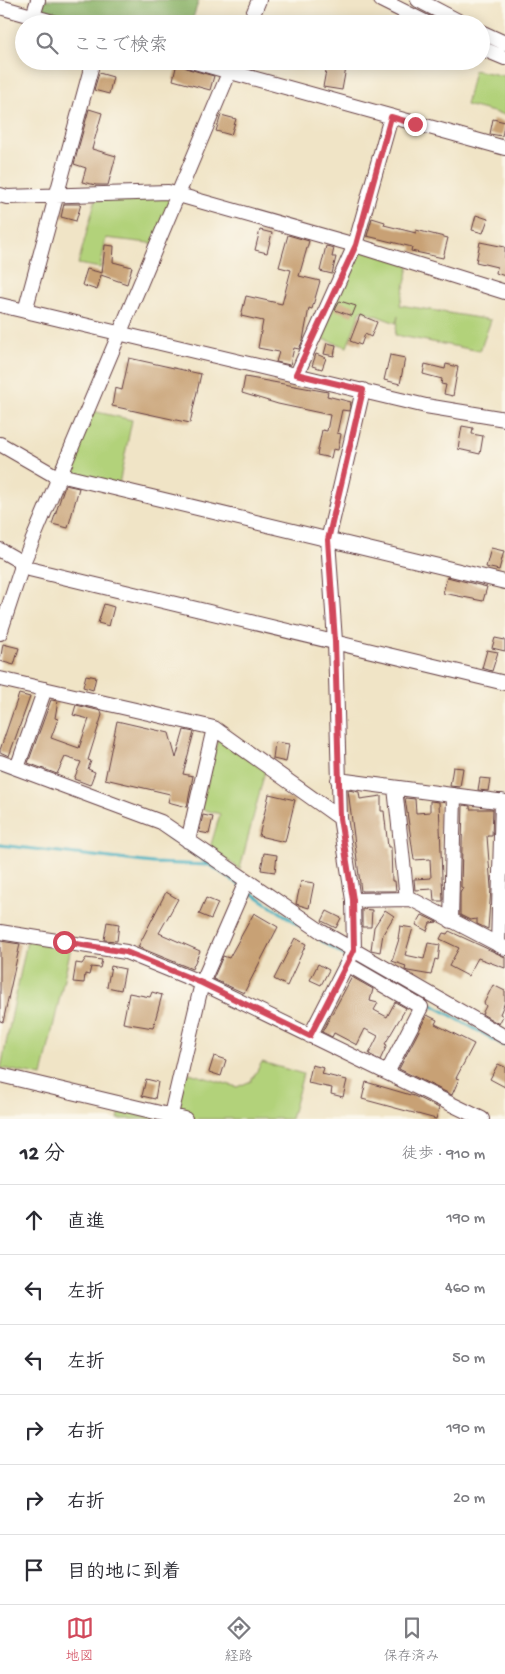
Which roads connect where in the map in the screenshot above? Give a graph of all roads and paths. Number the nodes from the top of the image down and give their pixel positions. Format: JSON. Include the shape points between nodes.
{"nodes":[{"id":1,"x":38,"y":0,"type":"edge"},
{"id":2,"x":259,"y":0,"type":"edge"},
{"id":3,"x":381,"y":0,"type":"edge"},
{"id":4,"x":418,"y":0,"type":"edge"},
{"id":5,"x":0,"y":7,"type":"edge"},
{"id":6,"x":29,"y":15,"type":"edge"},
{"id":7,"x":33,"y":15,"type":"edge"},
{"id":8,"x":253,"y":15,"type":"edge"},
{"id":9,"x":411,"y":15,"type":"edge"},
{"id":10,"x":447,"y":15,"type":"edge"},
{"id":11,"x":490,"y":36,"type":"edge"},
{"id":12,"x":505,"y":43,"type":"edge"},
{"id":13,"x":490,"y":52,"type":"edge"},
{"id":14,"x":505,"y":58,"type":"edge"},
{"id":15,"x":91,"y":70,"type":"edge"},
{"id":16,"x":230,"y":70,"type":"edge"},
{"id":17,"x":241,"y":70,"type":"edge"},
{"id":18,"x":391,"y":117,"type":"junction"},
{"id":19,"x":505,"y":148,"type":"edge"},
{"id":20,"x":0,"y":195,"type":"edge"},
{"id":21,"x":57,"y":195,"type":"junction"},
{"id":22,"x":176,"y":196,"type":"junction"},
{"id":23,"x":356,"y":245,"type":"junction"},
{"id":24,"x":505,"y":292,"type":"edge"},
{"id":25,"x":0,"y":305,"type":"edge"},
{"id":26,"x":25,"y":311,"type":"junction"},
{"id":27,"x":120,"y":333,"type":"junction"},
{"id":28,"x":296,"y":374,"type":"junction"},
{"id":29,"x":363,"y":390,"type":"junction"},
{"id":30,"x":505,"y":419,"type":"edge"},
{"id":31,"x":0,"y":444,"type":"edge"},
{"id":32,"x":59,"y":476,"type":"junction"},
{"id":33,"x":328,"y":540,"type":"junction"},
{"id":34,"x":0,"y":550,"type":"edge"},
{"id":35,"x":22,"y":565,"type":"junction"},
{"id":36,"x":505,"y":582,"type":"edge"},
{"id":37,"x":0,"y":633,"type":"edge"},
{"id":38,"x":335,"y":641,"type":"junction"},
{"id":39,"x":0,"y":679,"type":"edge"},
{"id":40,"x":505,"y":683,"type":"edge"},
{"id":41,"x":45,"y":690,"type":"junction"},
{"id":42,"x":214,"y":728,"type":"junction"},
{"id":43,"x":0,"y":762,"type":"edge"},
{"id":44,"x":17,"y":768,"type":"junction"},
{"id":45,"x":338,"y":780,"type":"junction"},
{"id":46,"x":395,"y":788,"type":"junction"},
{"id":47,"x":454,"y":795,"type":"junction"},
{"id":48,"x":503,"y":801,"type":"edge"},
{"id":49,"x":340,"y":818,"type":"junction"},
{"id":50,"x":188,"y":841,"type":"junction"},
{"id":51,"x":244,"y":887,"type":"junction"},
{"id":52,"x":407,"y":899,"type":"junction"},
{"id":53,"x":353,"y":900,"type":"junction"},
{"id":54,"x":451,"y":921,"type":"junction"},
{"id":55,"x":0,"y":932,"type":"edge"},
{"id":56,"x":502,"y":946,"type":"edge"},
{"id":57,"x":354,"y":950,"type":"junction"},
{"id":58,"x":347,"y":964,"type":"junction"},
{"id":59,"x":202,"y":983,"type":"junction"},
{"id":60,"x":310,"y":1036,"type":"junction"},
{"id":61,"x":505,"y":1037,"type":"edge"},
{"id":62,"x":387,"y":1073,"type":"junction"},
{"id":63,"x":0,"y":1075,"type":"edge"},
{"id":64,"x":170,"y":1117,"type":"edge"},
{"id":65,"x":185,"y":1119,"type":"edge"},
{"id":66,"x":482,"y":1119,"type":"edge"}],
"edges":[{"from":1,"to":7,"type":"street"},
{"from":2,"to":8,"type":"street"},
{"from":3,"to":9,"type":"street"},
{"from":4,"to":10,"type":"street"},
{"from":5,"to":6,"type":"street"},
{"from":11,"to":12,"type":"street"},
{"from":13,"to":14,"type":"street"},
{"from":15,"to":21,"type":"street"},
{"from":16,"to":22,"type":"street"},
{"from":17,"to":18,"type":"street"},
{"from":18,"to":19,"type":"street"},
{"from":18,"to":23,"type":"street"},
{"from":20,"to":21,"type":"street"},
{"from":21,"to":22,"type":"street","via":[[168,192]]},
{"from":21,"to":26,"type":"street"},
{"from":22,"to":23,"type":"street"},
{"from":22,"to":27,"type":"street"},
{"from":23,"to":24,"type":"street"},
{"from":23,"to":28,"type":"street"},
{"from":25,"to":26,"type":"street"},
{"from":26,"to":27,"type":"street"},
{"from":27,"to":28,"type":"street"},
{"from":27,"to":32,"type":"street"},
{"from":28,"to":29,"type":"street"},
{"from":29,"to":30,"type":"street","via":[[426,406]]},
{"from":29,"to":33,"type":"street"},
{"from":31,"to":32,"type":"street"},
{"from":32,"to":33,"type":"street"},
{"from":32,"to":35,"type":"street"},
{"from":33,"to":36,"type":"street"},
{"from":33,"to":38,"type":"street"},
{"from":34,"to":35,"type":"street"},
{"from":35,"to":37,"type":"street"},
{"from":35,"to":38,"type":"street"},
{"from":38,"to":40,"type":"street"},
{"from":38,"to":45,"type":"street"},
{"from":39,"to":41,"type":"street"},
{"from":41,"to":42,"type":"street"},
{"from":41,"to":44,"type":"street"},
{"from":42,"to":49,"type":"street"},
{"from":42,"to":50,"type":"street"},
{"from":43,"to":44,"type":"street"},
{"from":44,"to":50,"type":"street","via":[[161,822]]},
{"from":45,"to":46,"type":"street"},
{"from":45,"to":49,"type":"street"},
{"from":46,"to":47,"type":"street"},
{"from":46,"to":52,"type":"street"},
{"from":47,"to":48,"type":"street"},
{"from":47,"to":54,"type":"street"},
{"from":48,"to":56,"type":"street"},
{"from":49,"to":53,"type":"street"},
{"from":50,"to":51,"type":"street"},
{"from":51,"to":57,"type":"street"},
{"from":51,"to":59,"type":"street"},
{"from":52,"to":53,"type":"street"},
{"from":52,"to":54,"type":"street"},
{"from":53,"to":57,"type":"street"},
{"from":54,"to":56,"type":"street"},
{"from":55,"to":59,"type":"street","via":[[122,951]]},
{"from":57,"to":58,"type":"street"},
{"from":57,"to":61,"type":"street"},
{"from":58,"to":60,"type":"street"},
{"from":58,"to":62,"type":"street","via":[[420,1007]]},
{"from":59,"to":60,"type":"street"},
{"from":59,"to":64,"type":"street"},
{"from":60,"to":62,"type":"street"},
{"from":62,"to":66,"type":"street"},
{"from":63,"to":64,"type":"street"},
{"from":64,"to":65,"type":"street"}]}
